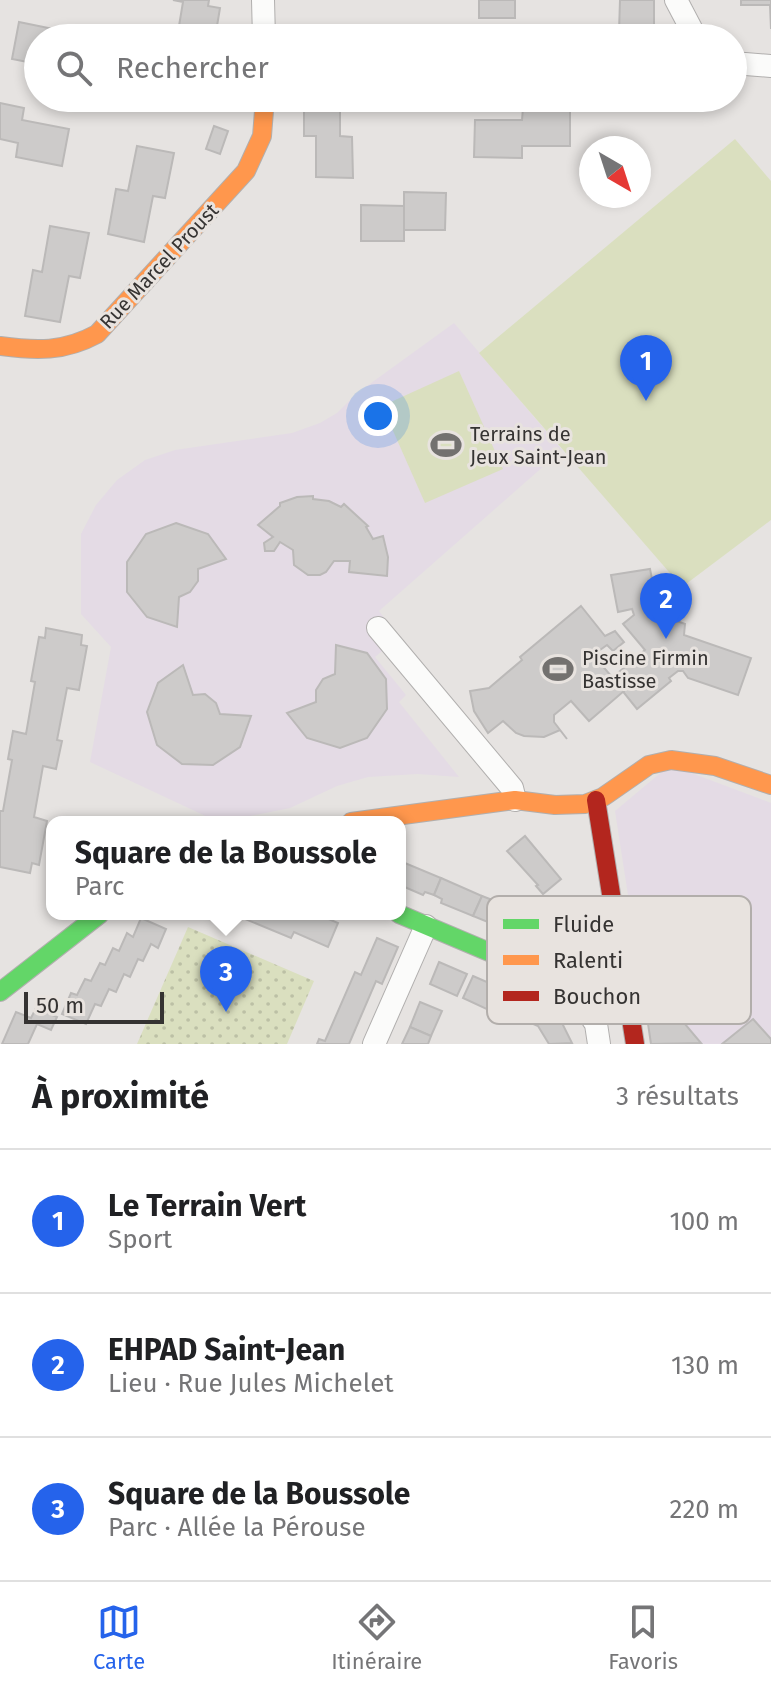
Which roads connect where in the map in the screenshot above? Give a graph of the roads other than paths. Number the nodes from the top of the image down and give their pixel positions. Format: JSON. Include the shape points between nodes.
{"nodes":[{"id":1,"x":263,"y":0,"type":"edge"},
{"id":2,"x":676,"y":0,"type":"edge"},
{"id":3,"x":264,"y":24,"type":"edge"},
{"id":4,"x":689,"y":24,"type":"edge"},
{"id":5,"x":747,"y":66,"type":"edge"},
{"id":6,"x":771,"y":66,"type":"edge"},
{"id":7,"x":265,"y":112,"type":"edge"},
{"id":8,"x":0,"y":346,"type":"edge"},
{"id":9,"x":378,"y":628,"type":"dead end"},
{"id":10,"x":771,"y":785,"type":"edge"},
{"id":11,"x":515,"y":800,"type":"junction"},
{"id":12,"x":596,"y":800,"type":"junction"},
{"id":13,"x":396,"y":816,"type":"edge"},
{"id":14,"x":611,"y":896,"type":"edge"},
{"id":15,"x":406,"y":917,"type":"edge"},
{"id":16,"x":92,"y":920,"type":"edge"},
{"id":17,"x":426,"y":926,"type":"junction"},
{"id":18,"x":487,"y":951,"type":"edge"},
{"id":19,"x":0,"y":992,"type":"edge"},
{"id":20,"x":596,"y":1024,"type":"edge"},
{"id":21,"x":632,"y":1024,"type":"edge"},
{"id":22,"x":374,"y":1044,"type":"edge"},
{"id":23,"x":599,"y":1044,"type":"edge"},
{"id":24,"x":635,"y":1044,"type":"edge"}],
"edges":[{"from":1,"to":3,"type":"street"},
{"from":2,"to":4,"type":"street"},
{"from":5,"to":6,"type":"street"},
{"from":7,"to":8,"type":"street","name":"Rue Marcel Proust","via":[[266,129],[246,171],[97,334],[79,345],[40,352]]},
{"from":9,"to":11,"type":"street","via":[[512,788]]},
{"from":10,"to":12,"type":"street","via":[[684,760],[659,761]]},
{"from":11,"to":12,"type":"street","via":[[572,805]]},
{"from":11,"to":13,"type":"street"},
{"from":12,"to":14,"type":"street"},
{"from":15,"to":17,"type":"street"},
{"from":16,"to":19,"type":"street"},
{"from":17,"to":18,"type":"street"},
{"from":17,"to":22,"type":"street"},
{"from":20,"to":23,"type":"street"},
{"from":21,"to":24,"type":"street"}]}
